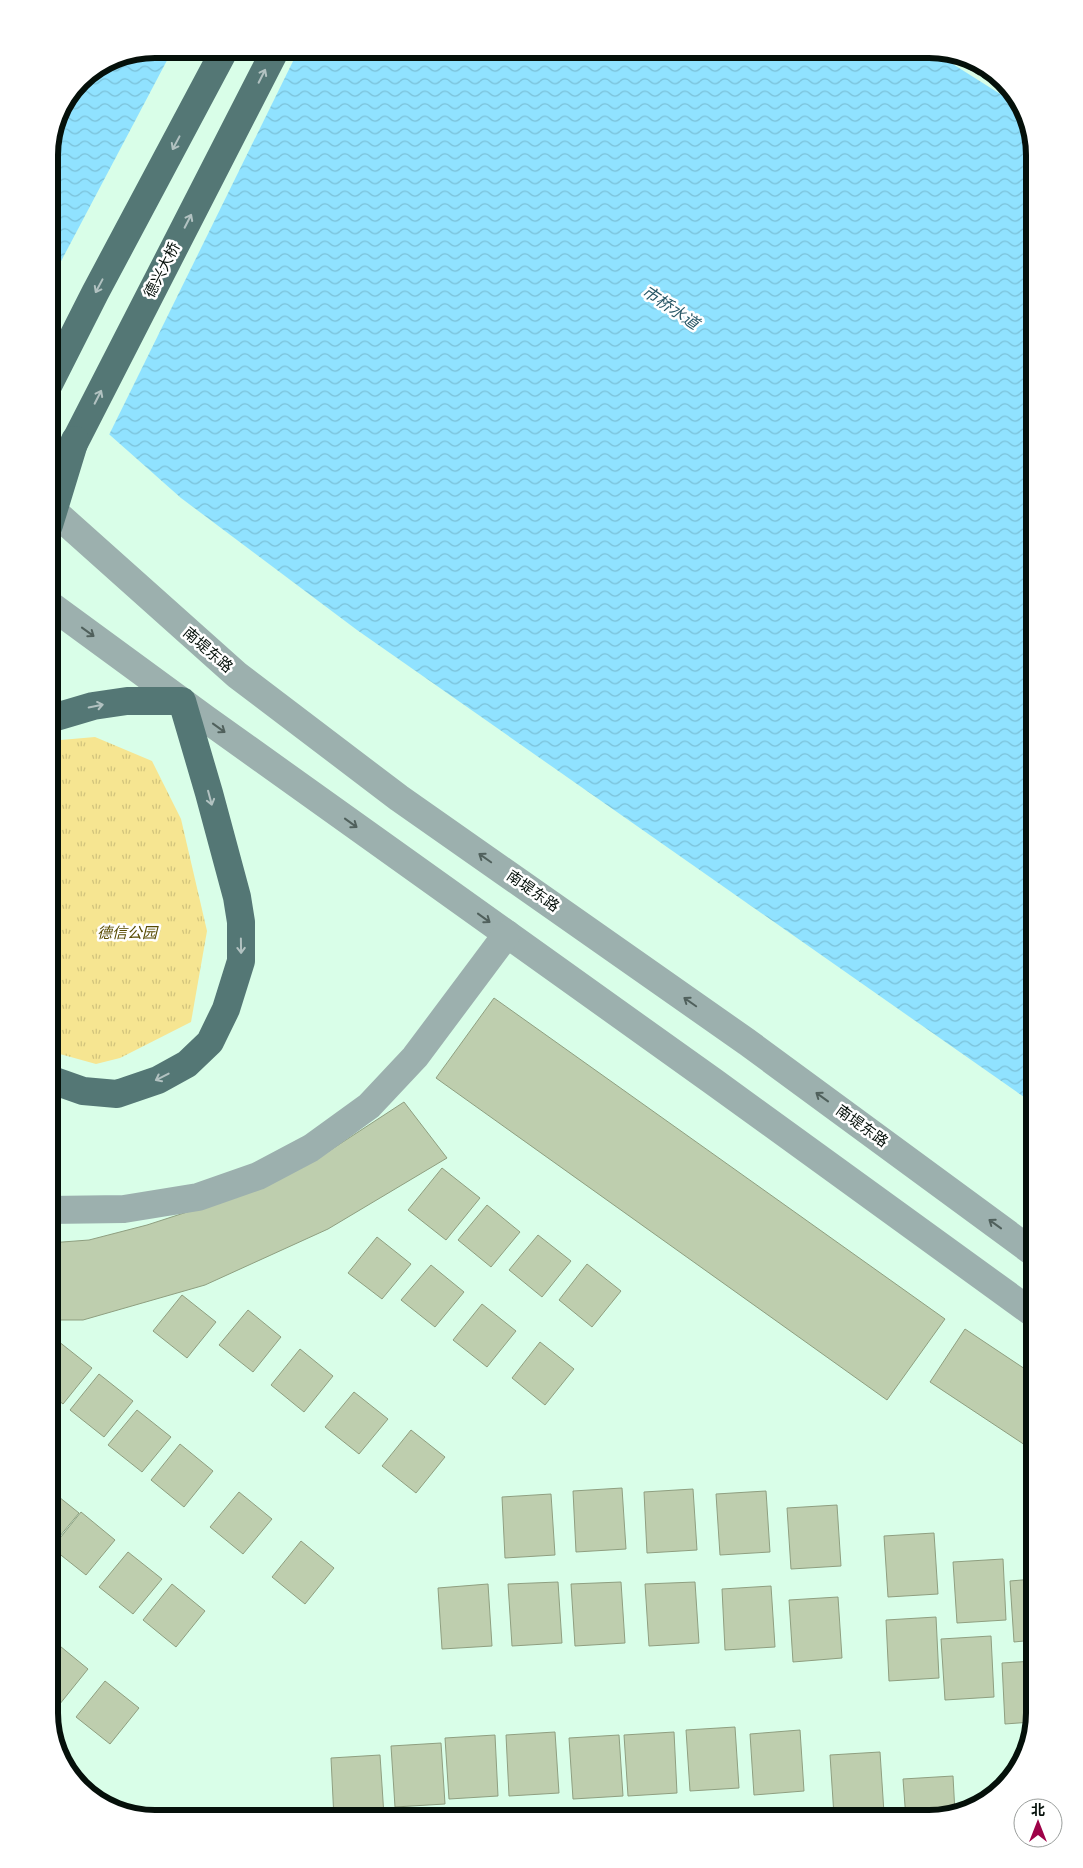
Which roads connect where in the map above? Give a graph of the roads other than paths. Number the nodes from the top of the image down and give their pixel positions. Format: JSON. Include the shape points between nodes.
{"nodes":[{"id":1,"x":220,"y":58,"type":"edge"},
{"id":2,"x":271,"y":58,"type":"edge"},
{"id":3,"x":58,"y":367,"type":"edge"},
{"id":4,"x":75,"y":440,"type":"junction"},
{"id":5,"x":58,"y":473,"type":"edge"},
{"id":6,"x":58,"y":496,"type":"edge"},
{"id":7,"x":58,"y":515,"type":"edge"},
{"id":8,"x":58,"y":611,"type":"edge"},
{"id":9,"x":182,"y":701,"type":"junction"},
{"id":10,"x":58,"y":717,"type":"edge"},
{"id":11,"x":506,"y":934,"type":"junction"},
{"id":12,"x":58,"y":1083,"type":"edge"},
{"id":13,"x":58,"y":1210,"type":"edge"},
{"id":14,"x":1026,"y":1247,"type":"edge"},
{"id":15,"x":1026,"y":1308,"type":"edge"}],
"edges":[{"from":1,"to":3,"type":"main road","one_way":true},
{"from":4,"to":2,"type":"main road","name":"德兴大桥","one_way":true},
{"from":4,"to":5,"type":"main road","name":"德兴大桥","bridge":true},
{"from":4,"to":6,"type":"main road","bridge":true},
{"from":14,"to":7,"type":"street","name":"南堤东路","one_way":true,"via":[[748,1042],[399,798],[237,675]]},
{"from":8,"to":9,"type":"street","one_way":true},
{"from":10,"to":9,"type":"main road","one_way":true,"via":[[93,706],[127,701]]},
{"from":9,"to":11,"type":"street","one_way":true},
{"from":9,"to":12,"type":"main road","one_way":true,"via":[[237,897],[241,922],[241,961],[226,1009],[210,1042],[187,1064],[158,1080],[117,1094],[82,1091]]},
{"from":11,"to":13,"type":"street","via":[[415,1057],[369,1106],[311,1148],[258,1176],[198,1196],[124,1209]]},
{"from":11,"to":15,"type":"street"}]}
